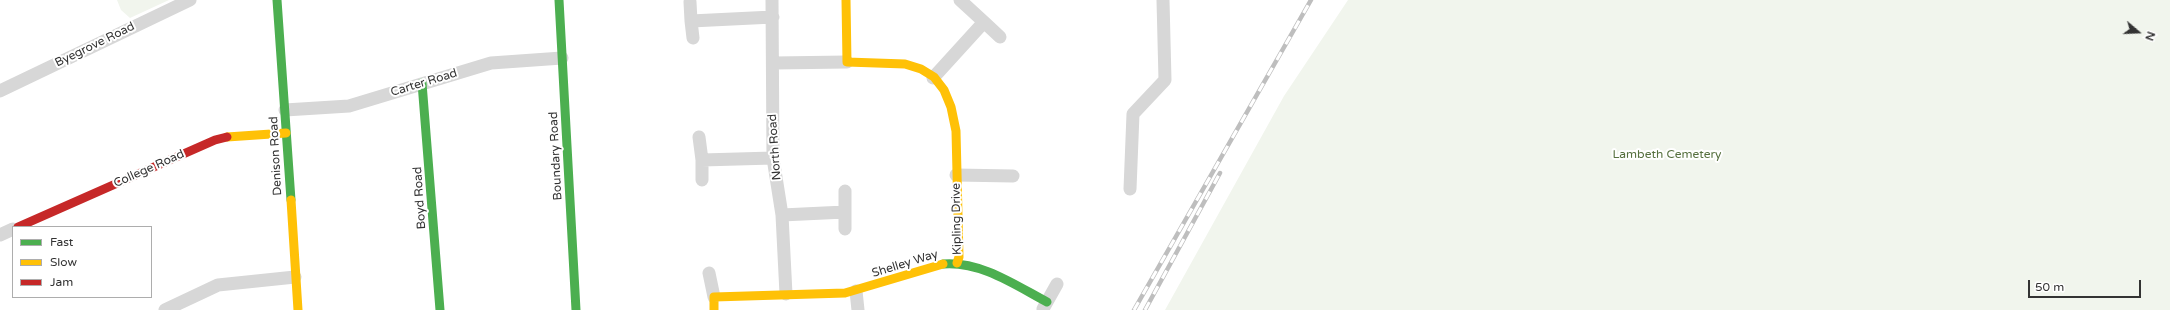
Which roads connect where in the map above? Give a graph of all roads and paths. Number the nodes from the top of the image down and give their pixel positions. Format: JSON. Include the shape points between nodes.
{"nodes":[{"id":1,"x":190,"y":0,"type":"edge"},
{"id":2,"x":277,"y":0,"type":"edge"},
{"id":3,"x":559,"y":0,"type":"edge"},
{"id":4,"x":772,"y":0,"type":"edge"},
{"id":5,"x":846,"y":0,"type":"edge"},
{"id":6,"x":960,"y":0,"type":"edge"},
{"id":7,"x":1163,"y":0,"type":"edge"},
{"id":8,"x":690,"y":2,"type":"dead end"},
{"id":9,"x":773,"y":17,"type":"junction"},
{"id":10,"x":691,"y":21,"type":"junction"},
{"id":11,"x":984,"y":22,"type":"junction"},
{"id":12,"x":1000,"y":37,"type":"dead end"},
{"id":13,"x":693,"y":38,"type":"dead end"},
{"id":14,"x":562,"y":58,"type":"junction"},
{"id":15,"x":847,"y":62,"type":"junction"},
{"id":16,"x":774,"y":63,"type":"junction"},
{"id":17,"x":934,"y":78,"type":"junction"},
{"id":18,"x":422,"y":83,"type":"junction"},
{"id":19,"x":0,"y":91,"type":"edge"},
{"id":20,"x":286,"y":110,"type":"junction"},
{"id":21,"x":286,"y":133,"type":"junction"},
{"id":22,"x":699,"y":137,"type":"dead end"},
{"id":23,"x":773,"y":158,"type":"junction"},
{"id":24,"x":702,"y":160,"type":"junction"},
{"id":25,"x":956,"y":175,"type":"junction"},
{"id":26,"x":1013,"y":176,"type":"dead end"},
{"id":27,"x":702,"y":180,"type":"dead end"},
{"id":28,"x":1130,"y":189,"type":"dead end"},
{"id":29,"x":845,"y":191,"type":"dead end"},
{"id":30,"x":845,"y":212,"type":"junction"},
{"id":31,"x":782,"y":215,"type":"junction"},
{"id":32,"x":20,"y":226,"type":"edge"},
{"id":33,"x":12,"y":229,"type":"edge"},
{"id":34,"x":846,"y":229,"type":"dead end"},
{"id":35,"x":0,"y":235,"type":"edge"},
{"id":36,"x":957,"y":263,"type":"junction"},
{"id":37,"x":709,"y":274,"type":"dead end"},
{"id":38,"x":295,"y":278,"type":"junction"},
{"id":39,"x":1057,"y":284,"type":"dead end"},
{"id":40,"x":856,"y":291,"type":"junction"},
{"id":41,"x":786,"y":294,"type":"junction"},
{"id":42,"x":714,"y":304,"type":"edge"},
{"id":43,"x":1045,"y":306,"type":"edge"},
{"id":44,"x":165,"y":310,"type":"edge"},
{"id":45,"x":298,"y":310,"type":"edge"},
{"id":46,"x":440,"y":310,"type":"edge"},
{"id":47,"x":576,"y":310,"type":"edge"},
{"id":48,"x":858,"y":310,"type":"edge"}],
"edges":[{"from":1,"to":19,"type":"street","name":"Byegrove Road"},
{"from":2,"to":20,"type":"street","name":"Denison Road"},
{"from":3,"to":14,"type":"street","name":"Boundary Road"},
{"from":4,"to":9,"type":"street","name":"North Road"},
{"from":5,"to":15,"type":"street"},
{"from":6,"to":11,"type":"street"},
{"from":7,"to":28,"type":"street","via":[[1165,80],[1133,114]]},
{"from":8,"to":10,"type":"street"},
{"from":9,"to":10,"type":"street"},
{"from":9,"to":16,"type":"street","name":"North Road"},
{"from":10,"to":13,"type":"street"},
{"from":11,"to":12,"type":"street"},
{"from":11,"to":17,"type":"street"},
{"from":14,"to":18,"type":"street","name":"Carter Road","via":[[491,63]]},
{"from":14,"to":47,"type":"street","name":"Boundary Road"},
{"from":15,"to":16,"type":"street","name":"Kipling Drive"},
{"from":15,"to":17,"type":"street","name":"Kipling Drive","via":[[904,63],[919,68]]},
{"from":16,"to":23,"type":"street","name":"North Road"},
{"from":17,"to":25,"type":"street","name":"Kipling Drive","via":[[946,93],[954,111]]},
{"from":18,"to":20,"type":"street","name":"Carter Road","via":[[349,106]]},
{"from":18,"to":46,"type":"street","name":"Boyd Road"},
{"from":20,"to":21,"type":"street","name":"Denison Road"},
{"from":21,"to":32,"type":"street","name":"College Road","via":[[225,137],[215,140]]},
{"from":21,"to":38,"type":"street","name":"Denison Road"},
{"from":22,"to":24,"type":"street"},
{"from":23,"to":24,"type":"street"},
{"from":23,"to":31,"type":"street","name":"North Road"},
{"from":24,"to":27,"type":"street"},
{"from":25,"to":26,"type":"street","name":"Kipling Drive"},
{"from":25,"to":36,"type":"street","name":"Kipling Drive","via":[[959,256]]},
{"from":29,"to":30,"type":"street"},
{"from":30,"to":31,"type":"street"},
{"from":30,"to":34,"type":"street"},
{"from":31,"to":41,"type":"street","name":"North Road"},
{"from":33,"to":35,"type":"street"},
{"from":36,"to":40,"type":"street","name":"Shelley Way","via":[[936,265]]},
{"from":36,"to":43,"type":"street","name":"Shelley Way","via":[[986,270]]},
{"from":37,"to":42,"type":"street"},
{"from":38,"to":44,"type":"street","via":[[218,285]]},
{"from":38,"to":45,"type":"street","name":"Denison Road"},
{"from":39,"to":43,"type":"street"},
{"from":40,"to":41,"type":"street","name":"Shelley Way"},
{"from":40,"to":48,"type":"street"},
{"from":41,"to":42,"type":"street","name":"Shelley Way"}]}
